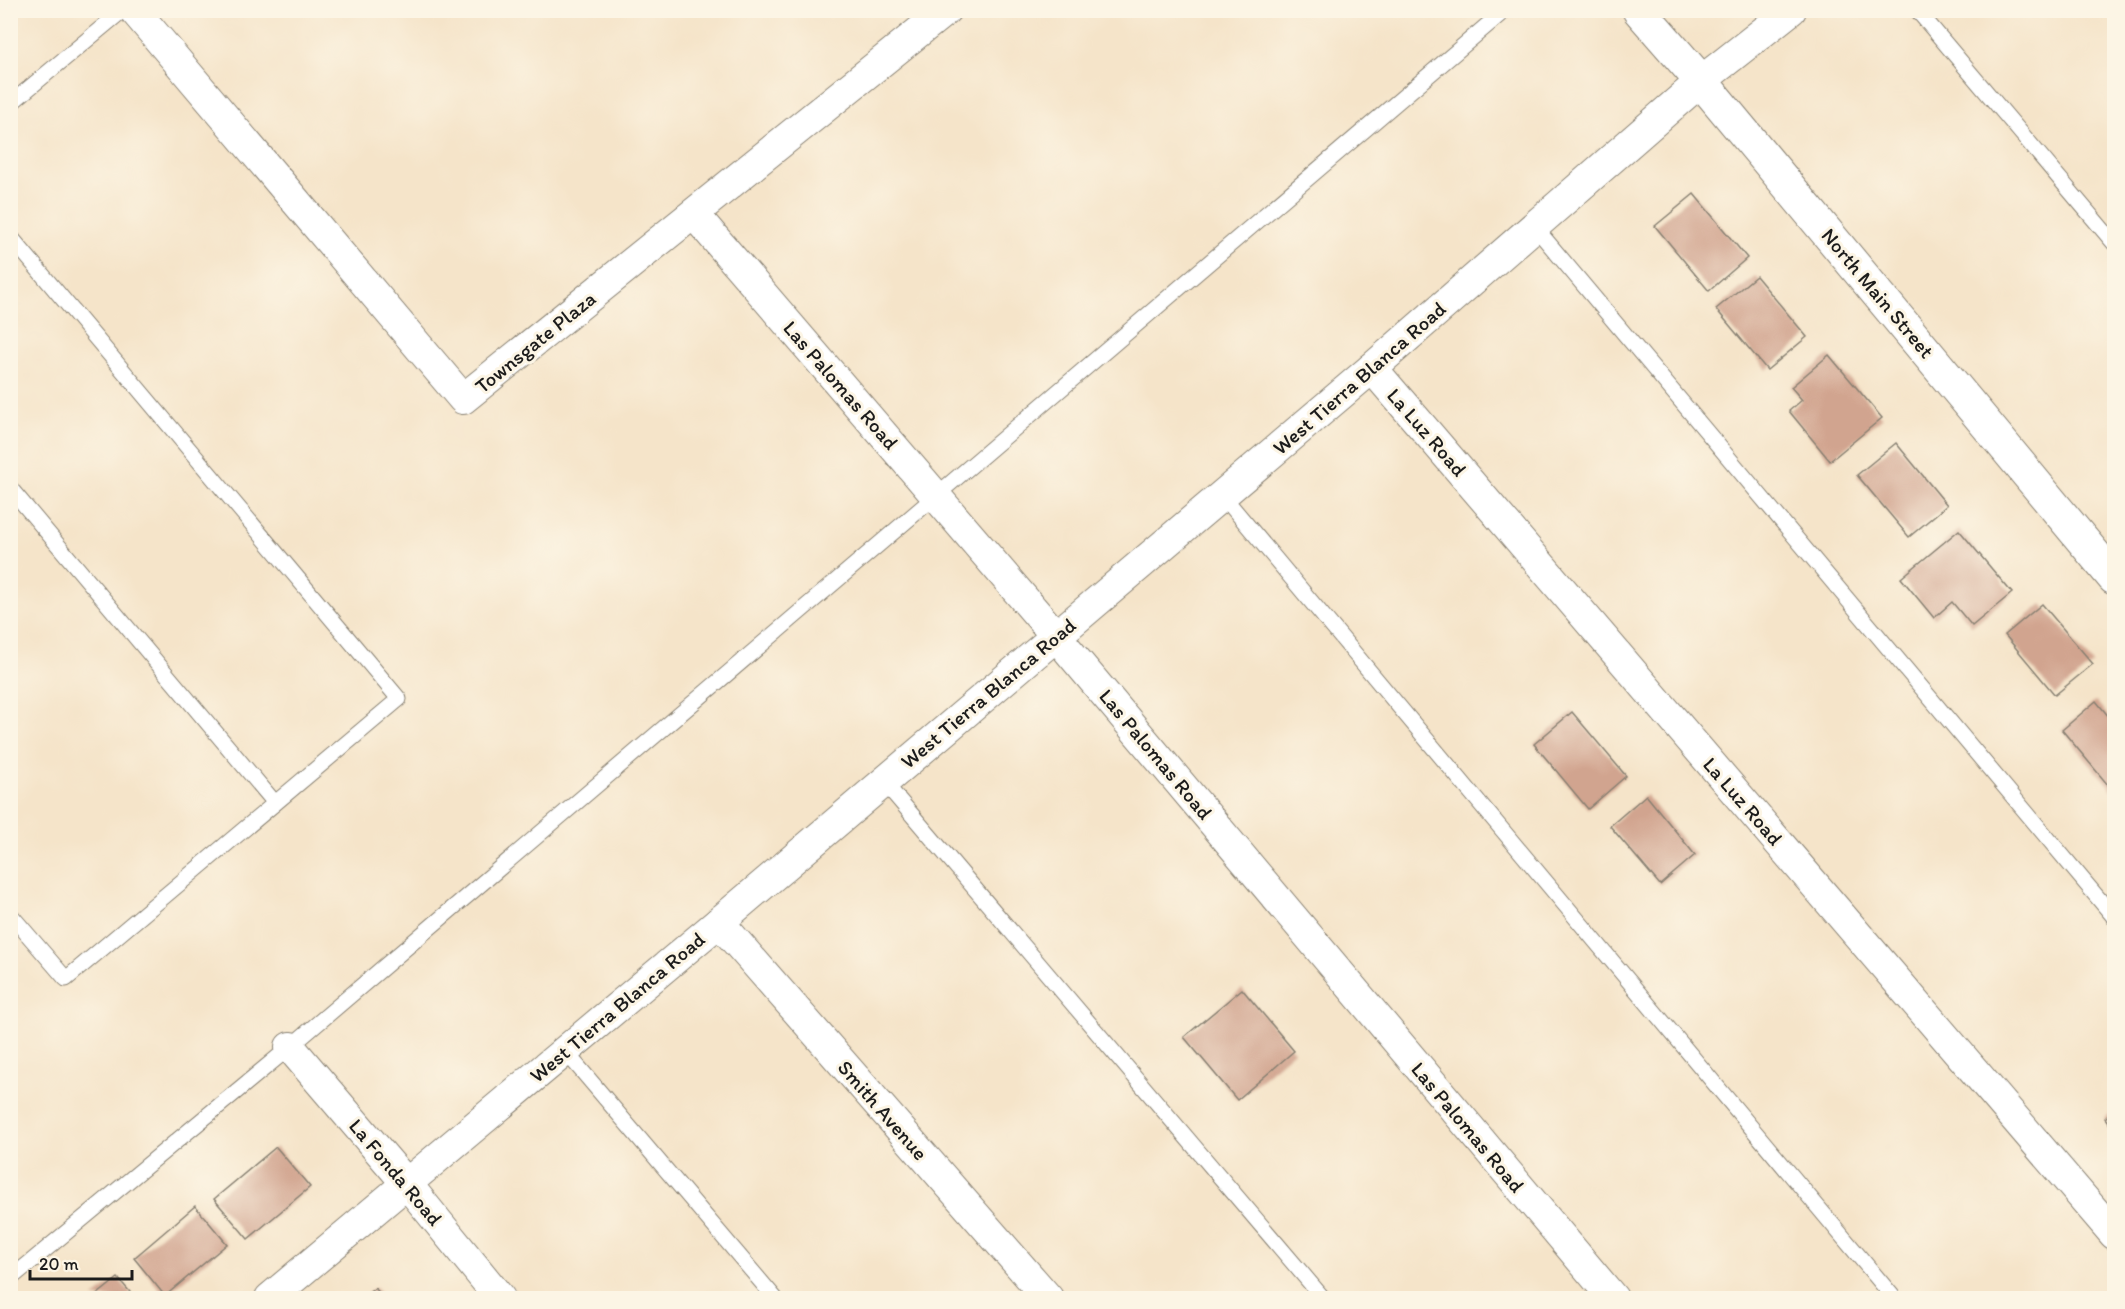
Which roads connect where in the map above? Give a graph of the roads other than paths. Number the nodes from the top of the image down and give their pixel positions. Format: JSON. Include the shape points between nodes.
{"nodes":[{"id":1,"x":123,"y":10,"type":"edge"},
{"id":2,"x":134,"y":10,"type":"edge"},
{"id":3,"x":946,"y":10,"type":"edge"},
{"id":4,"x":1505,"y":10,"type":"edge"},
{"id":5,"x":1639,"y":10,"type":"edge"},
{"id":6,"x":1791,"y":10,"type":"edge"},
{"id":7,"x":1917,"y":10,"type":"edge"},
{"id":8,"x":1701,"y":81,"type":"junction"},
{"id":9,"x":10,"y":104,"type":"edge"},
{"id":10,"x":694,"y":214,"type":"junction"},
{"id":11,"x":1534,"y":226,"type":"junction"},
{"id":12,"x":10,"y":236,"type":"edge"},
{"id":13,"x":2115,"y":243,"type":"edge"},
{"id":14,"x":1372,"y":368,"type":"junction"},
{"id":15,"x":10,"y":488,"type":"edge"},
{"id":16,"x":935,"y":495,"type":"junction"},
{"id":17,"x":1222,"y":495,"type":"junction"},
{"id":18,"x":2115,"y":578,"type":"edge"},
{"id":19,"x":1056,"y":636,"type":"junction"},
{"id":20,"x":884,"y":782,"type":"junction"},
{"id":21,"x":275,"y":803,"type":"junction"},
{"id":22,"x":10,"y":914,"type":"edge"},
{"id":23,"x":2115,"y":917,"type":"edge"},
{"id":24,"x":718,"y":922,"type":"junction"},
{"id":25,"x":290,"y":1047,"type":"junction"},
{"id":26,"x":565,"y":1051,"type":"junction"},
{"id":27,"x":406,"y":1184,"type":"junction"},
{"id":28,"x":2115,"y":1234,"type":"edge"},
{"id":29,"x":10,"y":1279,"type":"edge"},
{"id":30,"x":270,"y":1299,"type":"edge"},
{"id":31,"x":500,"y":1299,"type":"edge"},
{"id":32,"x":775,"y":1299,"type":"edge"},
{"id":33,"x":1047,"y":1299,"type":"edge"},
{"id":34,"x":1323,"y":1299,"type":"edge"},
{"id":35,"x":1612,"y":1299,"type":"edge"},
{"id":36,"x":1894,"y":1299,"type":"edge"}],
"edges":[{"from":1,"to":9,"type":"lane"},
{"from":2,"to":10,"type":"street","name":"Townsgate Plaza","via":[[463,399]]},
{"from":3,"to":10,"type":"street","name":"Townsgate Plaza"},
{"from":4,"to":16,"type":"lane"},
{"from":5,"to":8,"type":"street","name":"North Main Street"},
{"from":6,"to":8,"type":"street","name":"West Tierra Blanca Road"},
{"from":7,"to":13,"type":"lane"},
{"from":8,"to":11,"type":"street","name":"West Tierra Blanca Road"},
{"from":8,"to":18,"type":"street","name":"North Main Street"},
{"from":10,"to":16,"type":"street","name":"Las Palomas Road"},
{"from":11,"to":14,"type":"street","name":"West Tierra Blanca Road"},
{"from":11,"to":23,"type":"lane"},
{"from":12,"to":21,"type":"lane","via":[[399,699]]},
{"from":14,"to":17,"type":"street","name":"West Tierra Blanca Road"},
{"from":14,"to":28,"type":"street","name":"La Luz Road"},
{"from":15,"to":21,"type":"lane"},
{"from":16,"to":19,"type":"street","name":"Las Palomas Road"},
{"from":16,"to":25,"type":"lane"},
{"from":17,"to":19,"type":"street","name":"West Tierra Blanca Road"},
{"from":17,"to":36,"type":"lane"},
{"from":19,"to":20,"type":"street","name":"West Tierra Blanca Road"},
{"from":19,"to":35,"type":"street","name":"Las Palomas Road"},
{"from":20,"to":24,"type":"street","name":"West Tierra Blanca Road"},
{"from":20,"to":34,"type":"lane"},
{"from":21,"to":22,"type":"lane","via":[[66,980]]},
{"from":24,"to":26,"type":"street","name":"West Tierra Blanca Road"},
{"from":24,"to":33,"type":"street","name":"Smith Avenue"},
{"from":25,"to":27,"type":"street","name":"La Fonda Road"},
{"from":25,"to":29,"type":"lane"},
{"from":26,"to":27,"type":"street","name":"West Tierra Blanca Road"},
{"from":26,"to":32,"type":"lane"},
{"from":27,"to":30,"type":"street","name":"West Tierra Blanca Road"},
{"from":27,"to":31,"type":"street","name":"La Fonda Road"}]}
